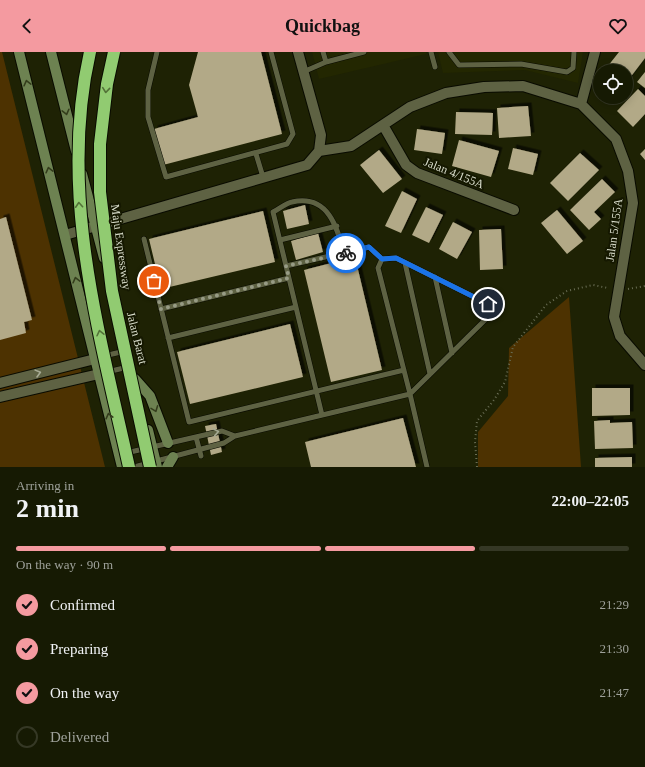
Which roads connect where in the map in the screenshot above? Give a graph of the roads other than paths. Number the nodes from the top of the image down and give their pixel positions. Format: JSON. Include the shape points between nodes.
{"nodes":[{"id":1,"x":20,"y":52,"type":"edge"},
{"id":2,"x":51,"y":52,"type":"edge"},
{"id":3,"x":90,"y":52,"type":"edge"},
{"id":4,"x":114,"y":52,"type":"edge"},
{"id":5,"x":157,"y":52,"type":"edge"},
{"id":6,"x":271,"y":52,"type":"edge"},
{"id":7,"x":298,"y":52,"type":"edge"},
{"id":8,"x":323,"y":52,"type":"edge"},
{"id":9,"x":364,"y":52,"type":"edge"},
{"id":10,"x":431,"y":52,"type":"edge"},
{"id":11,"x":449,"y":52,"type":"edge"},
{"id":12,"x":574,"y":52,"type":"edge"},
{"id":13,"x":595,"y":52,"type":"edge"},
{"id":14,"x":326,"y":62,"type":"junction"},
{"id":15,"x":435,"y":67,"type":"dead end"},
{"id":16,"x":303,"y":72,"type":"junction"},
{"id":17,"x":581,"y":104,"type":"junction"},
{"id":18,"x":383,"y":125,"type":"junction"},
{"id":19,"x":319,"y":151,"type":"junction"},
{"id":20,"x":256,"y":154,"type":"junction"},
{"id":21,"x":263,"y":177,"type":"junction"},
{"id":22,"x":514,"y":210,"type":"dead end"},
{"id":23,"x":96,"y":226,"type":"junction"},
{"id":24,"x":337,"y":226,"type":"junction"},
{"id":25,"x":65,"y":235,"type":"junction"},
{"id":26,"x":144,"y":239,"type":"dead end"},
{"id":27,"x":280,"y":240,"type":"junction"},
{"id":28,"x":344,"y":253,"type":"junction"},
{"id":29,"x":382,"y":259,"type":"junction"},
{"id":30,"x":405,"y":263,"type":"junction"},
{"id":31,"x":286,"y":266,"type":"junction"},
{"id":32,"x":435,"y":277,"type":"junction"},
{"id":33,"x":289,"y":278,"type":"junction"},
{"id":34,"x":296,"y":308,"type":"junction"},
{"id":35,"x":161,"y":309,"type":"junction"},
{"id":36,"x":168,"y":338,"type":"junction"},
{"id":37,"x":127,"y":351,"type":"junction"},
{"id":38,"x":452,"y":353,"type":"junction"},
{"id":39,"x":95,"y":359,"type":"junction"},
{"id":40,"x":645,"y":365,"type":"edge"},
{"id":41,"x":131,"y":366,"type":"junction"},
{"id":42,"x":404,"y":370,"type":"junction"},
{"id":43,"x":99,"y":374,"type":"junction"},
{"id":44,"x":430,"y":374,"type":"junction"},
{"id":45,"x":135,"y":379,"type":"junction"},
{"id":46,"x":0,"y":383,"type":"edge"},
{"id":47,"x":316,"y":392,"type":"junction"},
{"id":48,"x":410,"y":394,"type":"junction"},
{"id":49,"x":0,"y":397,"type":"edge"},
{"id":50,"x":322,"y":415,"type":"junction"},
{"id":51,"x":235,"y":436,"type":"junction"},
{"id":52,"x":196,"y":437,"type":"junction"},
{"id":53,"x":168,"y":443,"type":"junction"},
{"id":54,"x":152,"y":446,"type":"junction"},
{"id":55,"x":199,"y":450,"type":"junction"},
{"id":56,"x":119,"y":454,"type":"junction"},
{"id":57,"x":201,"y":456,"type":"dead end"},
{"id":58,"x":173,"y":457,"type":"junction"},
{"id":59,"x":154,"y":465,"type":"edge"},
{"id":60,"x":122,"y":467,"type":"edge"},
{"id":61,"x":129,"y":467,"type":"edge"},
{"id":62,"x":134,"y":467,"type":"edge"},
{"id":63,"x":168,"y":467,"type":"edge"},
{"id":64,"x":427,"y":467,"type":"edge"}],
"edges":[{"from":25,"to":1,"type":"main road","one_way":true},
{"from":2,"to":23,"type":"main road","name":"Jalan Barat","one_way":true},
{"from":61,"to":3,"type":"highway","one_way":true,"bridge":true,"via":[[92,301],[81,225],[78,183],[79,133]]},
{"from":4,"to":59,"type":"highway","name":"Maju Expressway","one_way":true,"bridge":true,"via":[[107,84],[100,144],[100,192],[112,291]]},
{"from":5,"to":20,"type":"lane","via":[[148,90],[148,117],[166,177]]},
{"from":6,"to":20,"type":"lane","via":[[293,134],[287,144]]},
{"from":7,"to":16,"type":"street"},
{"from":8,"to":14,"type":"lane"},
{"from":9,"to":14,"type":"lane"},
{"from":10,"to":15,"type":"lane"},
{"from":11,"to":12,"type":"lane","via":[[459,65],[521,64],[567,72],[573,68]]},
{"from":13,"to":17,"type":"street"},
{"from":14,"to":16,"type":"lane"},
{"from":16,"to":19,"type":"street","via":[[321,135]]},
{"from":17,"to":18,"type":"street","name":"Jalan 5/155A","via":[[523,86],[484,86],[446,93],[410,108]]},
{"from":17,"to":40,"type":"street","name":"Jalan 5/155A","via":[[616,139],[628,171],[634,203],[614,317],[620,336]]},
{"from":18,"to":19,"type":"street","name":"Jalan 5/155A","via":[[351,146]]},
{"from":18,"to":22,"type":"street","name":"Jalan 4/155A","via":[[406,165],[417,173]]},
{"from":19,"to":21,"type":"street","via":[[307,164]]},
{"from":20,"to":21,"type":"lane"},
{"from":21,"to":23,"type":"street"},
{"from":23,"to":25,"type":"street"},
{"from":23,"to":37,"type":"main road","name":"Jalan Barat"},
{"from":24,"to":27,"type":"lane"},
{"from":24,"to":27,"type":"lane","via":[[331,216],[320,207],[305,200],[290,202],[273,212]]},
{"from":24,"to":28,"type":"lane"},
{"from":39,"to":25,"type":"main road","one_way":true},
{"from":26,"to":35,"type":"lane"},
{"from":27,"to":31,"type":"lane"},
{"from":28,"to":29,"type":"lane","via":[[369,247]]},
{"from":28,"to":31,"type":"lane"},
{"from":29,"to":30,"type":"lane","via":[[396,258]]},
{"from":29,"to":42,"type":"lane","via":[[378,268]]},
{"from":30,"to":32,"type":"lane"},
{"from":30,"to":44,"type":"lane"},
{"from":31,"to":33,"type":"lane"},
{"from":32,"to":38,"type":"lane"},
{"from":32,"to":38,"type":"lane","via":[[488,304],[487,318]]},
{"from":33,"to":34,"type":"lane"},
{"from":33,"to":35,"type":"lane"},
{"from":34,"to":36,"type":"lane"},
{"from":34,"to":47,"type":"lane"},
{"from":35,"to":36,"type":"lane"},
{"from":36,"to":47,"type":"lane","via":[[189,422]]},
{"from":37,"to":39,"type":"lane"},
{"from":37,"to":41,"type":"main road","name":"Jalan Barat"},
{"from":38,"to":44,"type":"lane"},
{"from":39,"to":43,"type":"main road"},
{"from":46,"to":39,"type":"street","one_way":true},
{"from":41,"to":43,"type":"lane"},
{"from":41,"to":45,"type":"main road","name":"Jalan Barat"},
{"from":42,"to":47,"type":"lane"},
{"from":42,"to":48,"type":"lane"},
{"from":43,"to":49,"type":"street"},
{"from":56,"to":43,"type":"main road","one_way":true},
{"from":44,"to":48,"type":"lane"},
{"from":45,"to":53,"type":"main road","one_way":true,"via":[[150,396]]},
{"from":45,"to":54,"type":"main road","name":"Jalan Barat"},
{"from":47,"to":50,"type":"lane"},
{"from":48,"to":50,"type":"lane"},
{"from":48,"to":64,"type":"lane"},
{"from":50,"to":51,"type":"lane"},
{"from":52,"to":51,"type":"lane","one_way":true,"via":[[222,431]]},
{"from":51,"to":55,"type":"lane","via":[[224,443]]},
{"from":52,"to":53,"type":"lane"},
{"from":52,"to":55,"type":"lane"},
{"from":53,"to":54,"type":"lane"},
{"from":54,"to":56,"type":"lane"},
{"from":54,"to":59,"type":"main road","name":"Jalan Barat"},
{"from":55,"to":57,"type":"lane"},
{"from":55,"to":58,"type":"lane"},
{"from":56,"to":60,"type":"main road"},
{"from":58,"to":59,"type":"lane"},
{"from":58,"to":63,"type":"main road"},
{"from":59,"to":62,"type":"lane"}]}
